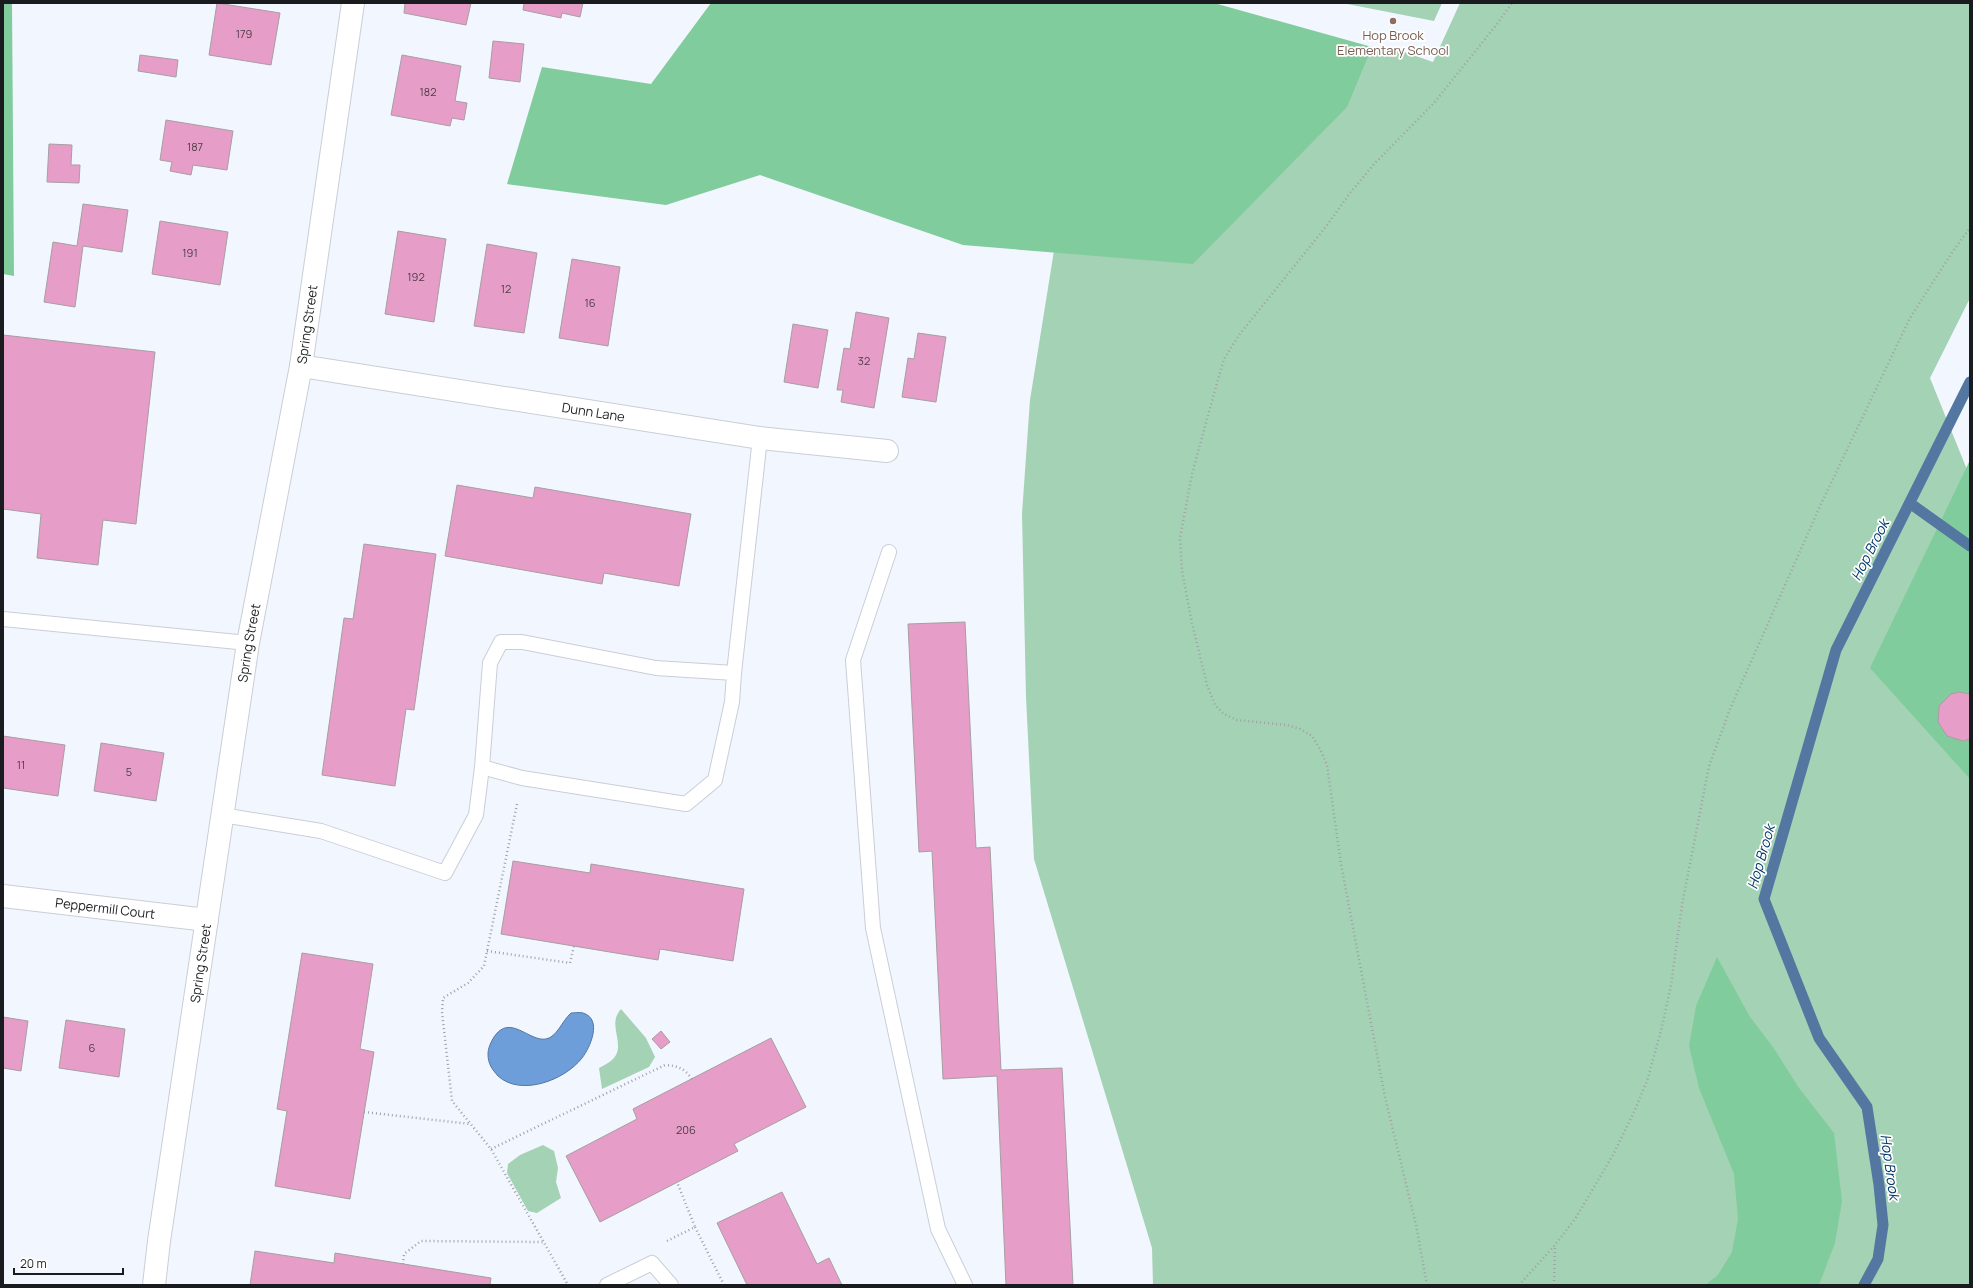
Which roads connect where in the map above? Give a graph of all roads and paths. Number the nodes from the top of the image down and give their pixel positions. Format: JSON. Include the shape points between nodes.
{"nodes":[{"id":1,"x":353,"y":3,"type":"edge"},
{"id":2,"x":1512,"y":3,"type":"edge"},
{"id":3,"x":1970,"y":228,"type":"edge"},
{"id":4,"x":302,"y":366,"type":"junction"},
{"id":5,"x":760,"y":438,"type":"junction"},
{"id":6,"x":887,"y":451,"type":"dead end"},
{"id":7,"x":889,"y":552,"type":"dead end"},
{"id":8,"x":3,"y":619,"type":"edge"},
{"id":9,"x":248,"y":643,"type":"junction"},
{"id":10,"x":734,"y":673,"type":"junction"},
{"id":11,"x":482,"y":767,"type":"junction"},
{"id":12,"x":522,"y":778,"type":"junction"},
{"id":13,"x":222,"y":815,"type":"junction"},
{"id":14,"x":3,"y":896,"type":"edge"},
{"id":15,"x":207,"y":920,"type":"junction"},
{"id":16,"x":574,"y":946,"type":"dead end"},
{"id":17,"x":487,"y":951,"type":"junction"},
{"id":18,"x":692,"y":1079,"type":"dead end"},
{"id":19,"x":364,"y":1112,"type":"dead end"},
{"id":20,"x":471,"y":1124,"type":"junction"},
{"id":21,"x":491,"y":1149,"type":"junction"},
{"id":22,"x":678,"y":1182,"type":"dead end"},
{"id":23,"x":695,"y":1227,"type":"junction"},
{"id":24,"x":544,"y":1242,"type":"junction"},
{"id":25,"x":1555,"y":1245,"type":"junction"},
{"id":26,"x":402,"y":1264,"type":"dead end"},
{"id":27,"x":652,"y":1264,"type":"junction"},
{"id":28,"x":154,"y":1285,"type":"edge"},
{"id":29,"x":568,"y":1285,"type":"edge"},
{"id":30,"x":607,"y":1285,"type":"edge"},
{"id":31,"x":671,"y":1285,"type":"edge"},
{"id":32,"x":724,"y":1285,"type":"edge"},
{"id":33,"x":965,"y":1285,"type":"edge"},
{"id":34,"x":1427,"y":1285,"type":"edge"},
{"id":35,"x":1519,"y":1285,"type":"edge"},
{"id":36,"x":1554,"y":1285,"type":"edge"}],
"edges":[{"from":1,"to":4,"type":"main road","name":"Spring Street"},
{"from":2,"to":34,"type":"path","via":[[1434,103],[1375,163],[1350,193],[1239,335],[1224,359],[1192,474],[1180,538],[1182,571],[1192,623],[1207,685],[1215,705],[1224,714],[1237,720],[1287,725],[1300,729],[1312,736],[1327,765],[1341,864],[1385,1097],[1416,1225]]},
{"from":3,"to":25,"type":"path","via":[[1952,251],[1910,318],[1824,497],[1730,709],[1709,766],[1682,905],[1671,985],[1647,1081],[1613,1155],[1575,1219]]},
{"from":4,"to":5,"type":"main road","name":"Dunn Lane"},
{"from":4,"to":9,"type":"main road","name":"Spring Street"},
{"from":5,"to":6,"type":"main road","name":"Dunn Lane"},
{"from":5,"to":10,"type":"lane"},
{"from":7,"to":33,"type":"lane","via":[[853,660],[873,928],[938,1229]]},
{"from":8,"to":9,"type":"lane"},
{"from":9,"to":13,"type":"main road","name":"Spring Street"},
{"from":10,"to":11,"type":"lane","via":[[656,668],[522,642],[501,642],[490,663]]},
{"from":10,"to":12,"type":"lane","via":[[732,702],[715,780],[686,804]]},
{"from":11,"to":12,"type":"lane"},
{"from":11,"to":13,"type":"lane","via":[[476,815],[445,873],[321,831]]},
{"from":12,"to":17,"type":"path"},
{"from":13,"to":15,"type":"main road","name":"Spring Street"},
{"from":14,"to":15,"type":"main road","name":"Peppermill Court"},
{"from":15,"to":28,"type":"main road","name":"Spring Street"},
{"from":16,"to":17,"type":"path","via":[[570,963]]},
{"from":17,"to":20,"type":"path","via":[[484,966],[468,983],[443,998],[442,1012],[452,1101]]},
{"from":18,"to":21,"type":"path","via":[[686,1070],[676,1066],[665,1066]]},
{"from":19,"to":20,"type":"path"},
{"from":20,"to":21,"type":"path"},
{"from":21,"to":24,"type":"path"},
{"from":22,"to":23,"type":"path"},
{"from":23,"to":27,"type":"path","via":[[669,1239]]},
{"from":23,"to":32,"type":"path"},
{"from":24,"to":26,"type":"path","via":[[421,1241],[404,1254]]},
{"from":24,"to":29,"type":"path"},
{"from":25,"to":35,"type":"path"},
{"from":25,"to":36,"type":"path"},
{"from":27,"to":30,"type":"lane"},
{"from":27,"to":31,"type":"lane"}]}
